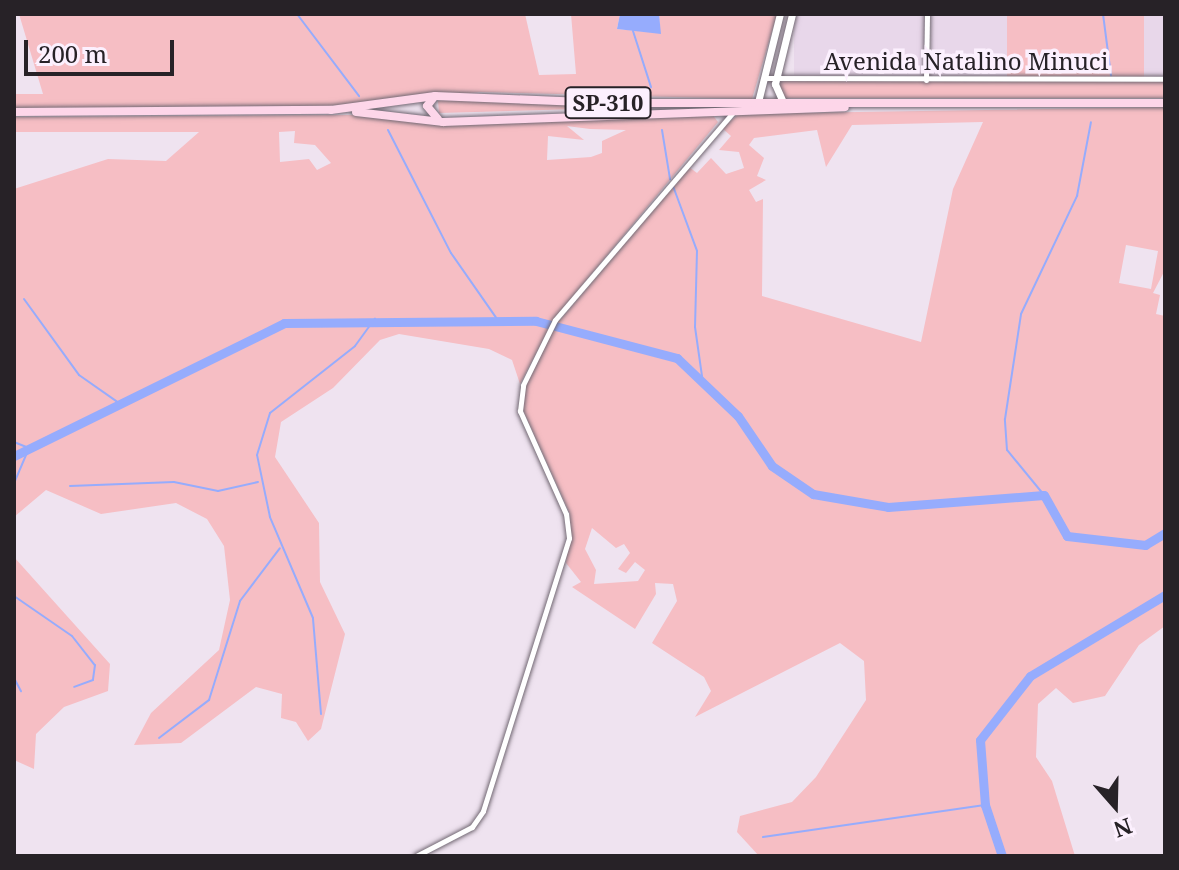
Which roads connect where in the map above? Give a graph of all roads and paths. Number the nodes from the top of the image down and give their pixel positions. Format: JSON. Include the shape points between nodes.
{"nodes":[{"id":1,"x":780,"y":14,"type":"edge"},
{"id":2,"x":792,"y":14,"type":"edge"},
{"id":3,"x":927,"y":14,"type":"edge"},
{"id":4,"x":767,"y":78,"type":"junction"},
{"id":5,"x":778,"y":78,"type":"junction"},
{"id":6,"x":1165,"y":79,"type":"edge"},
{"id":7,"x":926,"y":80,"type":"junction"},
{"id":8,"x":435,"y":96,"type":"junction"},
{"id":9,"x":758,"y":102,"type":"junction"},
{"id":10,"x":783,"y":102,"type":"junction"},
{"id":11,"x":1165,"y":103,"type":"edge"},
{"id":12,"x":886,"y":104,"type":"junction"},
{"id":13,"x":331,"y":110,"type":"junction"},
{"id":14,"x":713,"y":111,"type":"junction"},
{"id":15,"x":735,"y":111,"type":"junction"},
{"id":16,"x":14,"y":112,"type":"edge"},
{"id":17,"x":443,"y":122,"type":"junction"},
{"id":18,"x":722,"y":122,"type":"junction"},
{"id":19,"x":416,"y":856,"type":"edge"}],
"edges":[{"from":1,"to":4,"type":"street"},
{"from":2,"to":5,"type":"street"},
{"from":3,"to":7,"type":"street"},
{"from":4,"to":5,"type":"street","name":"Avenida Natalino Minuci"},
{"from":4,"to":9,"type":"street"},
{"from":5,"to":7,"type":"street","name":"Avenida Natalino Minuci"},
{"from":5,"to":10,"type":"street"},
{"from":6,"to":7,"type":"street","name":"Avenida Natalino Minuci"},
{"from":8,"to":9,"type":"main road","number":"SP-310"},
{"from":8,"to":13,"type":"main road","number":"SP-310"},
{"from":8,"to":17,"type":"main road","via":[[427,106]]},
{"from":9,"to":10,"type":"main road","number":"SP-310"},
{"from":10,"to":12,"type":"main road","number":"SP-310"},
{"from":11,"to":12,"type":"main road","number":"SP-310"},
{"from":12,"to":15,"type":"main road","number":"SP-310"},
{"from":13,"to":16,"type":"main road","number":"SP-310"},
{"from":13,"to":17,"type":"main road","number":"SP-310"},
{"from":14,"to":15,"type":"main road","number":"SP-310"},
{"from":14,"to":17,"type":"main road","number":"SP-310"},
{"from":14,"to":18,"type":"street"},
{"from":15,"to":18,"type":"street"},
{"from":18,"to":19,"type":"street","via":[[555,320],[523,385],[520,411],[566,514],[563,562],[483,811],[472,827]]}]}
